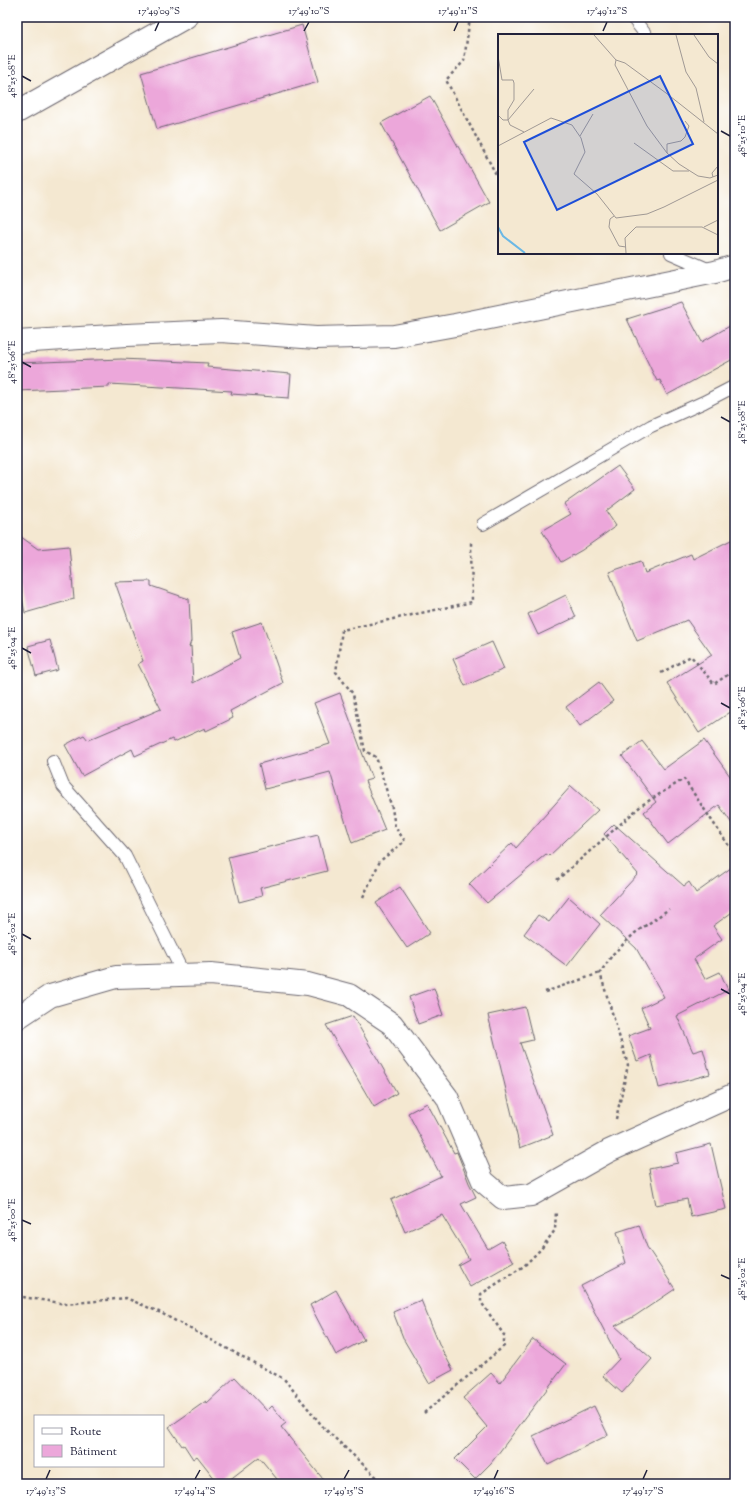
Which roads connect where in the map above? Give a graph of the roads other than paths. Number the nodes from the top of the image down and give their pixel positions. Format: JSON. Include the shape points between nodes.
{"nodes":[{"id":1,"x":186,"y":17,"type":"edge"},
{"id":2,"x":632,"y":17,"type":"edge"},
{"id":3,"x":645,"y":34,"type":"edge"},
{"id":4,"x":17,"y":112,"type":"edge"},
{"id":5,"x":673,"y":254,"type":"edge"},
{"id":6,"x":725,"y":269,"type":"edge"},
{"id":7,"x":17,"y":342,"type":"edge"},
{"id":8,"x":735,"y":386,"type":"edge"},
{"id":9,"x":483,"y":524,"type":"road end"},
{"id":10,"x":53,"y":761,"type":"dead end"},
{"id":11,"x":184,"y":975,"type":"junction"},
{"id":12,"x":17,"y":1018,"type":"edge"},
{"id":13,"x":735,"y":1094,"type":"edge"}],
"edges":[{"from":1,"to":4,"type":"street"},
{"from":2,"to":3,"type":"lane"},
{"from":5,"to":6,"type":"lane"},
{"from":6,"to":7,"type":"street","via":[[394,336],[316,338],[221,331]]},
{"from":8,"to":9,"type":"lane","via":[[651,426]]},
{"from":10,"to":11,"type":"lane","via":[[63,786],[125,856]]},
{"from":11,"to":12,"type":"street","via":[[116,977],[50,996]]},
{"from":11,"to":13,"type":"street","via":[[210,974],[308,984],[349,995],[392,1024],[447,1097],[483,1181],[503,1198],[531,1195],[609,1151]]}]}
